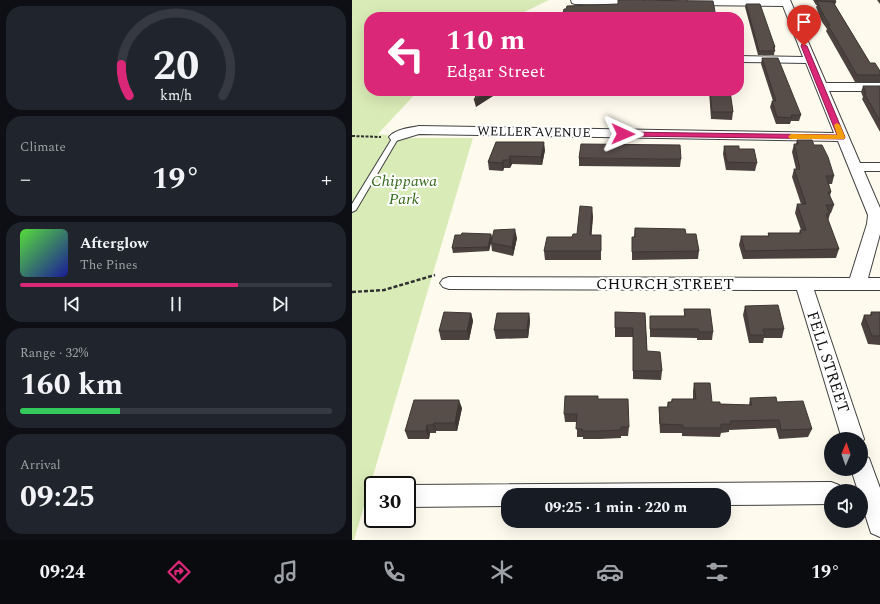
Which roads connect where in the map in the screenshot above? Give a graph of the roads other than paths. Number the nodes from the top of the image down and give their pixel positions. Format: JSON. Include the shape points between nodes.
{"nodes":[{"id":1,"x":575,"y":1,"type":"edge"},
{"id":2,"x":653,"y":2,"type":"edge"},
{"id":3,"x":684,"y":2,"type":"edge"},
{"id":4,"x":786,"y":2,"type":"edge"},
{"id":5,"x":744,"y":59,"type":"edge"},
{"id":6,"x":810,"y":60,"type":"junction"},
{"id":7,"x":822,"y":87,"type":"junction"},
{"id":8,"x":880,"y":87,"type":"edge"},
{"id":9,"x":396,"y":137,"type":"joint"},
{"id":10,"x":842,"y":137,"type":"junction"},
{"id":11,"x":856,"y":167,"type":"junction"},
{"id":12,"x":880,"y":167,"type":"edge"},
{"id":13,"x":352,"y":210,"type":"edge"},
{"id":14,"x":877,"y":220,"type":"edge"},
{"id":15,"x":446,"y":279,"type":"road end"},
{"id":16,"x":880,"y":284,"type":"edge"},
{"id":17,"x":804,"y":285,"type":"junction"},
{"id":18,"x":857,"y":285,"type":"junction"},
{"id":19,"x":851,"y":432,"type":"edge"},
{"id":20,"x":868,"y":483,"type":"edge"},
{"id":21,"x":824,"y":493,"type":"edge"},
{"id":22,"x":416,"y":496,"type":"edge"},
{"id":23,"x":880,"y":525,"type":"edge"}],
"edges":[{"from":1,"to":2,"type":"street"},
{"from":3,"to":4,"type":"street"},
{"from":4,"to":6,"type":"street"},
{"from":5,"to":6,"type":"street"},
{"from":6,"to":7,"type":"street"},
{"from":7,"to":8,"type":"street"},
{"from":7,"to":10,"type":"street"},
{"from":9,"to":10,"type":"street","name":"WELLER AVENUE","via":[[419,130]]},
{"from":9,"to":13,"type":"lane"},
{"from":10,"to":11,"type":"street"},
{"from":11,"to":12,"type":"street"},
{"from":11,"to":14,"type":"street"},
{"from":14,"to":18,"type":"street"},
{"from":15,"to":17,"type":"street","name":"CHURCH STREET"},
{"from":16,"to":18,"type":"street","name":"CHURCH STREET"},
{"from":17,"to":18,"type":"street","name":"CHURCH STREET"},
{"from":17,"to":19,"type":"street","name":"FELL STREET"},
{"from":20,"to":23,"type":"street"},
{"from":21,"to":22,"type":"street"}]}
